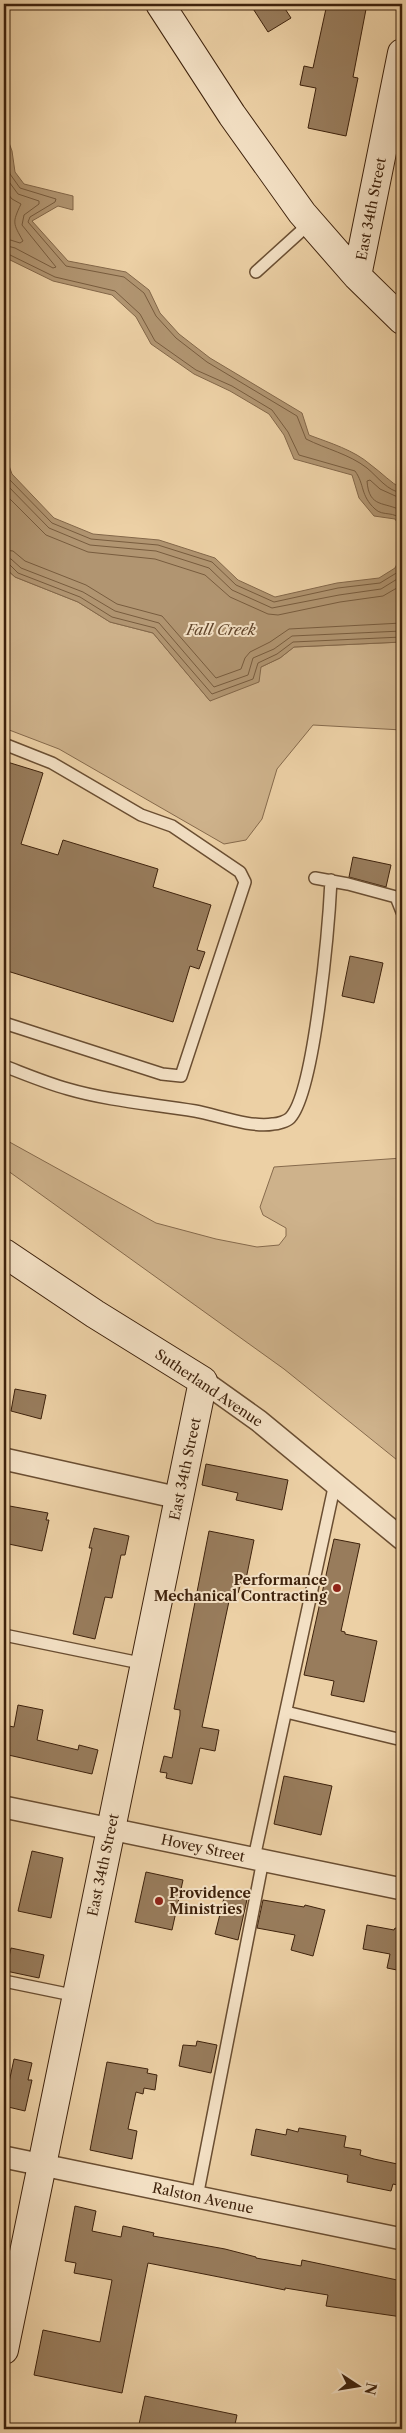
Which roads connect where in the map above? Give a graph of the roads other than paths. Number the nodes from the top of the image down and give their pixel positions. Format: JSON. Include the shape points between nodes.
{"nodes":[{"id":1,"x":160,"y":4,"type":"edge"},
{"id":2,"x":402,"y":52,"type":"edge"},
{"id":3,"x":399,"y":81,"type":"edge"},
{"id":4,"x":310,"y":223,"type":"junction"},
{"id":5,"x":256,"y":272,"type":"dead end"},
{"id":6,"x":357,"y":276,"type":"junction"},
{"id":7,"x":402,"y":320,"type":"edge"},
{"id":8,"x":4,"y":744,"type":"edge"},
{"id":9,"x":315,"y":878,"type":"dead end"},
{"id":10,"x":331,"y":880,"type":"junction"},
{"id":11,"x":402,"y":912,"type":"edge"},
{"id":12,"x":4,"y":1023,"type":"edge"},
{"id":13,"x":4,"y":1066,"type":"edge"},
{"id":14,"x":4,"y":1253,"type":"edge"},
{"id":15,"x":203,"y":1381,"type":"junction"},
{"id":16,"x":4,"y":1459,"type":"edge"},
{"id":17,"x":335,"y":1483,"type":"junction"},
{"id":18,"x":179,"y":1498,"type":"junction"},
{"id":19,"x":402,"y":1539,"type":"edge"},
{"id":20,"x":4,"y":1635,"type":"edge"},
{"id":21,"x":145,"y":1664,"type":"junction"},
{"id":22,"x":286,"y":1712,"type":"junction"},
{"id":23,"x":402,"y":1740,"type":"edge"},
{"id":24,"x":4,"y":1807,"type":"edge"},
{"id":25,"x":111,"y":1829,"type":"junction"},
{"id":26,"x":258,"y":1859,"type":"junction"},
{"id":27,"x":402,"y":1889,"type":"edge"},
{"id":28,"x":4,"y":1981,"type":"edge"},
{"id":29,"x":76,"y":1996,"type":"junction"},
{"id":30,"x":4,"y":2158,"type":"edge"},
{"id":31,"x":42,"y":2166,"type":"junction"},
{"id":32,"x":197,"y":2197,"type":"junction"},
{"id":33,"x":402,"y":2239,"type":"edge"},
{"id":34,"x":4,"y":2350,"type":"edge"}],
"edges":[{"from":1,"to":4,"type":"main road","via":[[232,115]]},
{"from":2,"to":3,"type":"main road","name":"East 34th Street"},
{"from":3,"to":6,"type":"main road","name":"East 34th Street"},
{"from":4,"to":5,"type":"lane"},
{"from":4,"to":6,"type":"main road"},
{"from":6,"to":7,"type":"main road"},
{"from":8,"to":12,"type":"lane","via":[[52,763],[140,815],[172,826],[240,872],[245,882],[181,1076],[162,1074]]},
{"from":9,"to":10,"type":"lane"},
{"from":10,"to":11,"type":"lane","via":[[396,898]]},
{"from":10,"to":13,"type":"lane","via":[[328,943],[308,1070],[297,1108],[289,1119],[273,1125],[256,1124],[119,1100],[69,1090]]},
{"from":14,"to":15,"type":"main road","name":"Sutherland Avenue"},
{"from":15,"to":17,"type":"street","name":"Sutherland Avenue","via":[[259,1421]]},
{"from":15,"to":18,"type":"main road","name":"East 34th Street"},
{"from":16,"to":18,"type":"street"},
{"from":17,"to":19,"type":"street","name":"Sutherland Avenue"},
{"from":17,"to":22,"type":"lane"},
{"from":18,"to":21,"type":"main road","name":"East 34th Street"},
{"from":20,"to":21,"type":"lane"},
{"from":21,"to":25,"type":"main road","name":"East 34th Street"},
{"from":22,"to":23,"type":"lane"},
{"from":22,"to":26,"type":"lane"},
{"from":24,"to":25,"type":"street","name":"Hovey Street"},
{"from":25,"to":26,"type":"street","name":"Hovey Street"},
{"from":25,"to":29,"type":"main road","name":"East 34th Street"},
{"from":26,"to":27,"type":"street","name":"Hovey Street"},
{"from":26,"to":32,"type":"lane"},
{"from":28,"to":29,"type":"lane"},
{"from":29,"to":31,"type":"main road","name":"East 34th Street"},
{"from":30,"to":31,"type":"street","name":"Ralston Avenue"},
{"from":31,"to":32,"type":"street","name":"Ralston Avenue"},
{"from":31,"to":34,"type":"main road","name":"East 34th Street"},
{"from":32,"to":33,"type":"street","name":"Ralston Avenue"}]}
